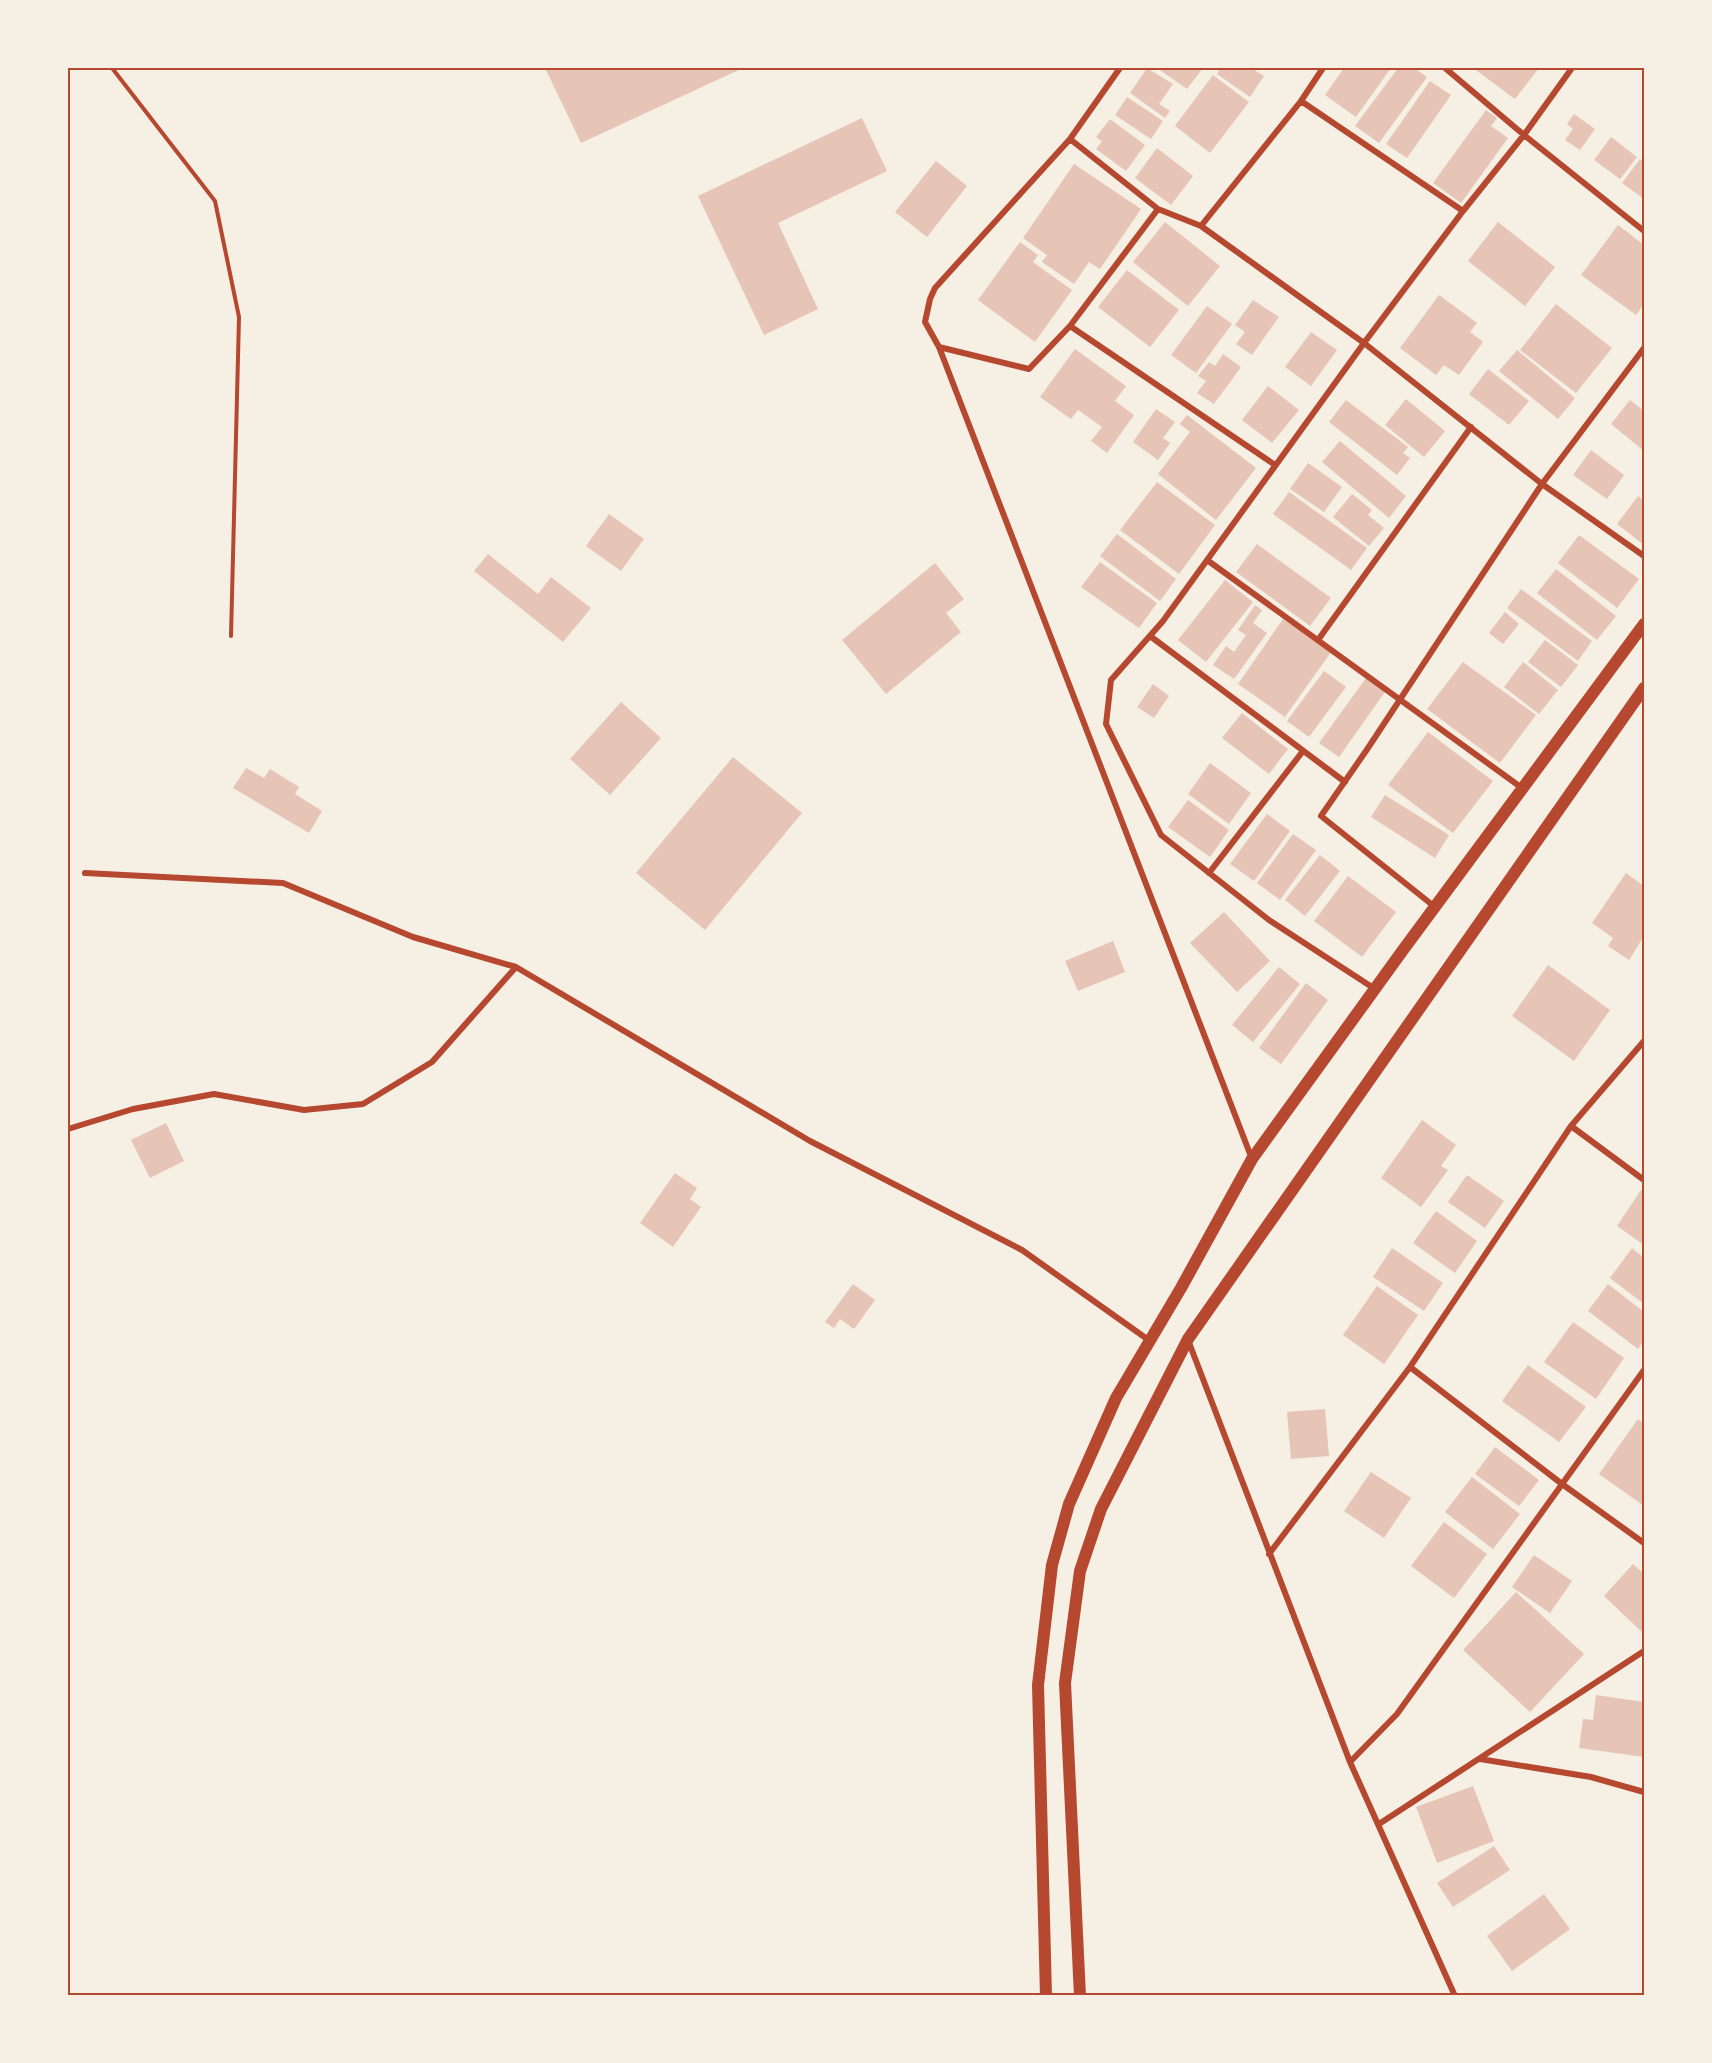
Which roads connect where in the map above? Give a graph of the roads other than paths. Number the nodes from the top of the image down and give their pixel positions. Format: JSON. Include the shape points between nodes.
{"nodes":[{"id":1,"x":1120,"y":68,"type":"edge"},
{"id":2,"x":1323,"y":68,"type":"edge"},
{"id":3,"x":1445,"y":68,"type":"edge"},
{"id":4,"x":1572,"y":68,"type":"edge"},
{"id":5,"x":1301,"y":101,"type":"junction"},
{"id":6,"x":1524,"y":135,"type":"junction"},
{"id":7,"x":1070,"y":138,"type":"junction"},
{"id":8,"x":1158,"y":209,"type":"junction"},
{"id":9,"x":1463,"y":212,"type":"junction"},
{"id":10,"x":1202,"y":226,"type":"junction"},
{"id":11,"x":1644,"y":231,"type":"edge"},
{"id":12,"x":1070,"y":326,"type":"junction"},
{"id":13,"x":1364,"y":343,"type":"junction"},
{"id":14,"x":939,"y":347,"type":"junction"},
{"id":15,"x":1644,"y":348,"type":"edge"},
{"id":16,"x":1471,"y":427,"type":"junction"},
{"id":17,"x":1275,"y":465,"type":"junction"},
{"id":18,"x":1542,"y":484,"type":"junction"},
{"id":19,"x":1644,"y":556,"type":"edge"},
{"id":20,"x":1207,"y":560,"type":"junction"},
{"id":21,"x":1644,"y":624,"type":"edge"},
{"id":22,"x":1150,"y":636,"type":"junction"},
{"id":23,"x":1318,"y":640,"type":"junction"},
{"id":24,"x":1644,"y":688,"type":"edge"},
{"id":25,"x":1400,"y":700,"type":"junction"},
{"id":26,"x":1303,"y":751,"type":"junction"},
{"id":27,"x":1345,"y":782,"type":"junction"},
{"id":28,"x":1523,"y":788,"type":"junction"},
{"id":29,"x":85,"y":873,"type":"dead end"},
{"id":30,"x":1209,"y":873,"type":"junction"},
{"id":31,"x":1435,"y":907,"type":"junction"},
{"id":32,"x":516,"y":967,"type":"junction"},
{"id":33,"x":1375,"y":989,"type":"junction"},
{"id":34,"x":1644,"y":1041,"type":"edge"},
{"id":35,"x":1572,"y":1126,"type":"junction"},
{"id":36,"x":68,"y":1129,"type":"edge"},
{"id":37,"x":1252,"y":1159,"type":"junction"},
{"id":38,"x":1644,"y":1180,"type":"edge"},
{"id":39,"x":1188,"y":1339,"type":"junction"},
{"id":40,"x":1150,"y":1341,"type":"junction"},
{"id":41,"x":1410,"y":1367,"type":"junction"},
{"id":42,"x":1644,"y":1370,"type":"edge"},
{"id":43,"x":1562,"y":1484,"type":"junction"},
{"id":44,"x":1644,"y":1543,"type":"edge"},
{"id":45,"x":1269,"y":1554,"type":"junction"},
{"id":46,"x":1644,"y":1651,"type":"edge"},
{"id":47,"x":1480,"y":1759,"type":"junction"},
{"id":48,"x":1350,"y":1762,"type":"junction"},
{"id":49,"x":1644,"y":1792,"type":"edge"},
{"id":50,"x":1379,"y":1824,"type":"junction"},
{"id":51,"x":1046,"y":1995,"type":"edge"},
{"id":52,"x":1080,"y":1995,"type":"edge"},
{"id":53,"x":1455,"y":1995,"type":"edge"}],
"edges":[{"from":1,"to":7,"type":"street"},
{"from":2,"to":5,"type":"street"},
{"from":3,"to":6,"type":"street"},
{"from":4,"to":6,"type":"street"},
{"from":5,"to":9,"type":"street"},
{"from":5,"to":10,"type":"street"},
{"from":6,"to":9,"type":"street"},
{"from":6,"to":11,"type":"street"},
{"from":7,"to":8,"type":"street"},
{"from":7,"to":14,"type":"street","via":[[935,288],[925,322]]},
{"from":8,"to":10,"type":"street"},
{"from":8,"to":12,"type":"street"},
{"from":9,"to":13,"type":"street"},
{"from":10,"to":13,"type":"street"},
{"from":12,"to":14,"type":"street","via":[[1029,369]]},
{"from":12,"to":17,"type":"street"},
{"from":13,"to":16,"type":"street"},
{"from":13,"to":17,"type":"street"},
{"from":14,"to":37,"type":"street"},
{"from":15,"to":18,"type":"street"},
{"from":16,"to":18,"type":"street"},
{"from":16,"to":23,"type":"street"},
{"from":17,"to":20,"type":"street"},
{"from":18,"to":19,"type":"street"},
{"from":18,"to":25,"type":"street"},
{"from":20,"to":22,"type":"street"},
{"from":20,"to":23,"type":"street"},
{"from":21,"to":28,"type":"main road"},
{"from":22,"to":26,"type":"street"},
{"from":22,"to":30,"type":"street","via":[[1111,680],[1106,724],[1161,835]]},
{"from":23,"to":25,"type":"street"},
{"from":24,"to":39,"type":"main road"},
{"from":25,"to":27,"type":"street"},
{"from":25,"to":28,"type":"street"},
{"from":26,"to":27,"type":"street"},
{"from":26,"to":30,"type":"street"},
{"from":27,"to":31,"type":"street","via":[[1321,816]]},
{"from":28,"to":31,"type":"main road"},
{"from":29,"to":32,"type":"street","via":[[282,883],[413,937]]},
{"from":30,"to":33,"type":"street","via":[[1269,920]]},
{"from":31,"to":33,"type":"main road"},
{"from":32,"to":36,"type":"street","via":[[432,1062],[363,1104],[304,1110],[214,1094],[133,1109]]},
{"from":32,"to":40,"type":"street","via":[[810,1141],[1022,1250]]},
{"from":33,"to":37,"type":"main road"},
{"from":34,"to":35,"type":"street"},
{"from":35,"to":38,"type":"street"},
{"from":35,"to":41,"type":"street"},
{"from":37,"to":40,"type":"main road"},
{"from":39,"to":45,"type":"street"},
{"from":39,"to":52,"type":"main road","via":[[1101,1509],[1080,1571],[1065,1683]]},
{"from":40,"to":51,"type":"main road","via":[[1116,1398],[1069,1504],[1052,1565],[1038,1685]]},
{"from":41,"to":43,"type":"street"},
{"from":41,"to":45,"type":"street"},
{"from":42,"to":43,"type":"street"},
{"from":43,"to":44,"type":"street"},
{"from":43,"to":48,"type":"street","via":[[1397,1714]]},
{"from":45,"to":48,"type":"street"},
{"from":46,"to":47,"type":"street"},
{"from":47,"to":49,"type":"street","via":[[1591,1777]]},
{"from":47,"to":50,"type":"street"},
{"from":48,"to":50,"type":"street"},
{"from":50,"to":53,"type":"street"}]}
